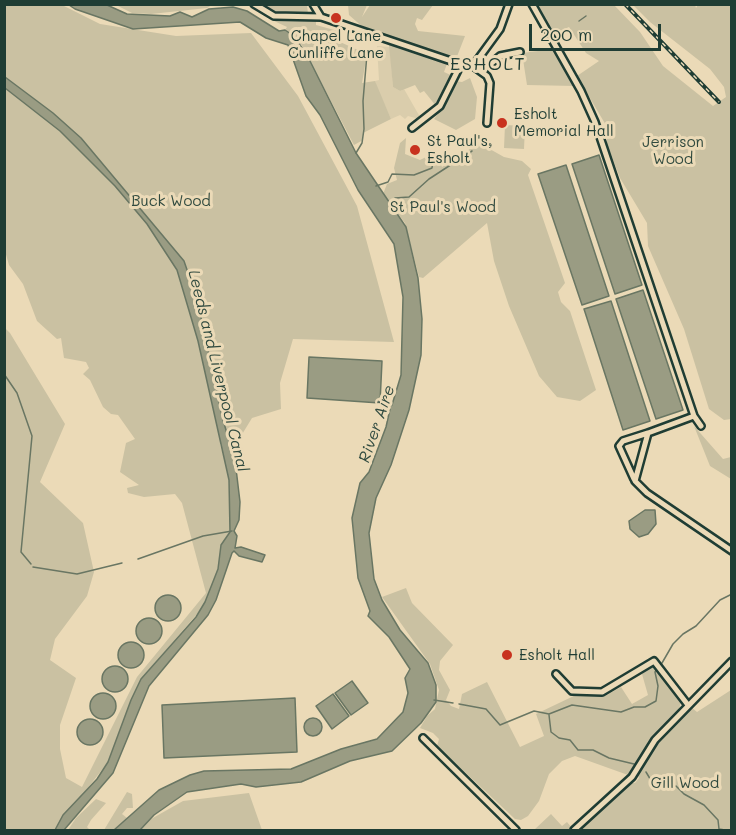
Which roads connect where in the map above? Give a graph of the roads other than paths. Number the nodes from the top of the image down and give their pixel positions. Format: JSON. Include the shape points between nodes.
{"nodes":[{"id":1,"x":254,"y":4,"type":"edge"},
{"id":2,"x":313,"y":4,"type":"edge"},
{"id":3,"x":509,"y":4,"type":"edge"},
{"id":4,"x":532,"y":4,"type":"edge"},
{"id":5,"x":321,"y":17,"type":"junction"},
{"id":6,"x":520,"y":52,"type":"dead end"},
{"id":7,"x":461,"y":64,"type":"junction"},
{"id":8,"x":473,"y":66,"type":"junction"},
{"id":9,"x":482,"y":71,"type":"junction"},
{"id":10,"x":487,"y":123,"type":"dead end"},
{"id":11,"x":417,"y":127,"type":"dead end"},
{"id":12,"x":694,"y":416,"type":"junction"},
{"id":13,"x":700,"y":426,"type":"dead end"},
{"id":14,"x":648,"y":433,"type":"junction"},
{"id":15,"x":635,"y":481,"type":"junction"},
{"id":16,"x":732,"y":551,"type":"edge"},
{"id":17,"x":732,"y":661,"type":"edge"},
{"id":18,"x":556,"y":674,"type":"dead end"},
{"id":19,"x":688,"y":705,"type":"junction"},
{"id":20,"x":423,"y":738,"type":"dead end"},
{"id":21,"x":516,"y":831,"type":"edge"},
{"id":22,"x":574,"y":831,"type":"edge"}],
"edges":[{"from":1,"to":5,"type":"street","via":[[274,16]]},
{"from":2,"to":5,"type":"street"},
{"from":3,"to":8,"type":"street","via":[[500,29]]},
{"from":4,"to":12,"type":"street","via":[[595,122]]},
{"from":5,"to":7,"type":"street"},
{"from":6,"to":9,"type":"street","via":[[500,56]]},
{"from":7,"to":8,"type":"street"},
{"from":7,"to":11,"type":"street","via":[[440,106]]},
{"from":8,"to":9,"type":"street"},
{"from":9,"to":10,"type":"street","via":[[490,83]]},
{"from":12,"to":13,"type":"street"},
{"from":12,"to":14,"type":"street"},
{"from":14,"to":15,"type":"street"},
{"from":14,"to":15,"type":"street","via":[[619,446]]},
{"from":15,"to":16,"type":"street"},
{"from":17,"to":19,"type":"street"},
{"from":18,"to":19,"type":"street","via":[[572,691],[602,692],[654,661]]},
{"from":19,"to":22,"type":"street","via":[[655,740],[632,777]]},
{"from":20,"to":21,"type":"street"}]}
